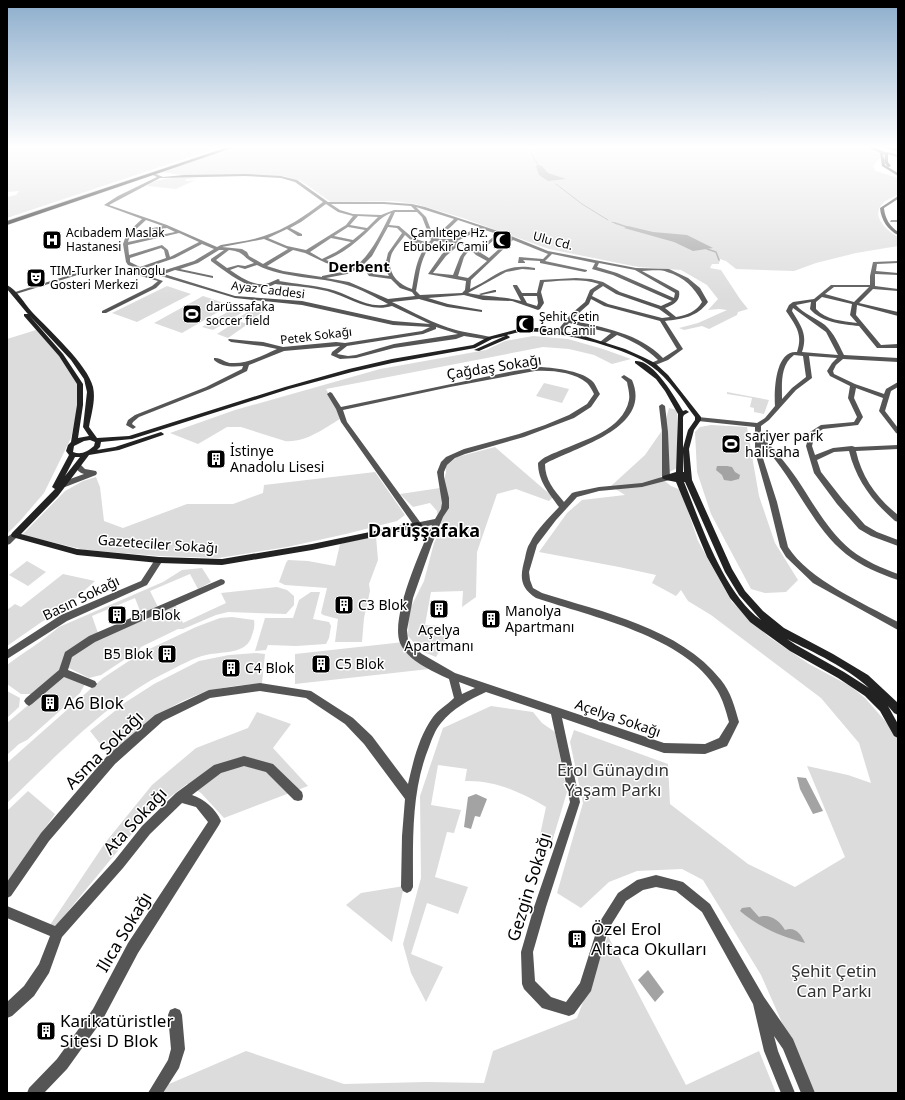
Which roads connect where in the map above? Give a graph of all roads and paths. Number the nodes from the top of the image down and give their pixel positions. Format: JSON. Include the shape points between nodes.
{"nodes":[{"id":1,"x":83,"y":197,"type":"edge"},
{"id":2,"x":118,"y":197,"type":"edge"},
{"id":3,"x":318,"y":197,"type":"edge"},
{"id":4,"x":898,"y":197,"type":"edge"},
{"id":5,"x":898,"y":200,"type":"edge"},
{"id":6,"x":326,"y":203,"type":"junction"},
{"id":7,"x":412,"y":205,"type":"junction"},
{"id":8,"x":394,"y":211,"type":"junction"},
{"id":9,"x":416,"y":211,"type":"junction"},
{"id":10,"x":354,"y":215,"type":"junction"},
{"id":11,"x":381,"y":216,"type":"junction"},
{"id":12,"x":144,"y":219,"type":"junction"},
{"id":13,"x":457,"y":219,"type":"junction"},
{"id":14,"x":7,"y":221,"type":"edge"},
{"id":15,"x":891,"y":221,"type":"junction"},
{"id":16,"x":898,"y":221,"type":"edge"},
{"id":17,"x":348,"y":226,"type":"junction"},
{"id":18,"x":388,"y":226,"type":"junction"},
{"id":19,"x":168,"y":227,"type":"junction"},
{"id":20,"x":483,"y":227,"type":"junction"},
{"id":21,"x":287,"y":228,"type":"junction"},
{"id":22,"x":368,"y":229,"type":"junction"},
{"id":23,"x":898,"y":229,"type":"edge"},
{"id":24,"x":179,"y":232,"type":"junction"},
{"id":25,"x":500,"y":233,"type":"junction"},
{"id":26,"x":128,"y":234,"type":"junction"},
{"id":27,"x":404,"y":234,"type":"junction"},
{"id":28,"x":898,"y":234,"type":"edge"},
{"id":29,"x":300,"y":235,"type":"dead end"},
{"id":30,"x":331,"y":237,"type":"junction"},
{"id":31,"x":264,"y":238,"type":"junction"},
{"id":32,"x":513,"y":238,"type":"junction"},
{"id":33,"x":433,"y":240,"type":"junction"},
{"id":34,"x":354,"y":241,"type":"junction"},
{"id":35,"x":202,"y":242,"type":"junction"},
{"id":36,"x":272,"y":242,"type":"junction"},
{"id":37,"x":458,"y":243,"type":"junction"},
{"id":38,"x":125,"y":244,"type":"junction"},
{"id":39,"x":429,"y":245,"type":"junction"},
{"id":40,"x":470,"y":246,"type":"junction"},
{"id":41,"x":216,"y":248,"type":"junction"},
{"id":42,"x":228,"y":249,"type":"junction"},
{"id":43,"x":291,"y":249,"type":"junction"},
{"id":44,"x":307,"y":252,"type":"junction"},
{"id":45,"x":478,"y":254,"type":"junction"},
{"id":46,"x":128,"y":257,"type":"junction"},
{"id":47,"x":168,"y":259,"type":"junction"},
{"id":48,"x":545,"y":259,"type":"junction"},
{"id":49,"x":322,"y":260,"type":"junction"},
{"id":50,"x":489,"y":260,"type":"junction"},
{"id":51,"x":598,"y":262,"type":"junction"},
{"id":52,"x":898,"y":262,"type":"edge"},
{"id":53,"x":257,"y":263,"type":"junction"},
{"id":54,"x":523,"y":264,"type":"junction"},
{"id":55,"x":264,"y":266,"type":"junction"},
{"id":56,"x":387,"y":266,"type":"junction"},
{"id":57,"x":140,"y":268,"type":"junction"},
{"id":58,"x":357,"y":268,"type":"junction"},
{"id":59,"x":594,"y":268,"type":"junction"},
{"id":60,"x":176,"y":269,"type":"junction"},
{"id":61,"x":227,"y":269,"type":"junction"},
{"id":62,"x":367,"y":269,"type":"junction"},
{"id":63,"x":636,"y":269,"type":"junction"},
{"id":64,"x":585,"y":271,"type":"junction"},
{"id":65,"x":82,"y":272,"type":"dead end"},
{"id":66,"x":286,"y":272,"type":"junction"},
{"id":67,"x":418,"y":272,"type":"junction"},
{"id":68,"x":873,"y":272,"type":"junction"},
{"id":69,"x":642,"y":273,"type":"junction"},
{"id":70,"x":158,"y":274,"type":"junction"},
{"id":71,"x":430,"y":274,"type":"junction"},
{"id":72,"x":539,"y":274,"type":"junction"},
{"id":73,"x":898,"y":274,"type":"edge"},
{"id":74,"x":211,"y":278,"type":"dead end"},
{"id":75,"x":392,"y":278,"type":"junction"},
{"id":76,"x":455,"y":278,"type":"junction"},
{"id":77,"x":320,"y":279,"type":"junction"},
{"id":78,"x":575,"y":279,"type":"junction"},
{"id":79,"x":628,"y":279,"type":"junction"},
{"id":80,"x":469,"y":280,"type":"junction"},
{"id":81,"x":275,"y":282,"type":"junction"},
{"id":82,"x":603,"y":284,"type":"junction"},
{"id":83,"x":7,"y":286,"type":"edge"},
{"id":84,"x":515,"y":286,"type":"dead end"},
{"id":85,"x":872,"y":286,"type":"junction"},
{"id":86,"x":898,"y":290,"type":"edge"},
{"id":87,"x":414,"y":291,"type":"junction"},
{"id":88,"x":494,"y":291,"type":"dead end"},
{"id":89,"x":10,"y":293,"type":"edge"},
{"id":90,"x":464,"y":294,"type":"junction"},
{"id":91,"x":539,"y":294,"type":"junction"},
{"id":92,"x":520,"y":295,"type":"junction"},
{"id":93,"x":821,"y":295,"type":"junction"},
{"id":94,"x":419,"y":297,"type":"junction"},
{"id":95,"x":591,"y":297,"type":"junction"},
{"id":96,"x":675,"y":300,"type":"junction"},
{"id":97,"x":816,"y":300,"type":"junction"},
{"id":98,"x":387,"y":301,"type":"junction"},
{"id":99,"x":855,"y":303,"type":"junction"},
{"id":100,"x":393,"y":304,"type":"junction"},
{"id":101,"x":526,"y":305,"type":"junction"},
{"id":102,"x":793,"y":305,"type":"junction"},
{"id":103,"x":661,"y":308,"type":"junction"},
{"id":104,"x":480,"y":311,"type":"dead end"},
{"id":105,"x":104,"y":312,"type":"dead end"},
{"id":106,"x":898,"y":314,"type":"edge"},
{"id":107,"x":674,"y":318,"type":"junction"},
{"id":108,"x":662,"y":320,"type":"junction"},
{"id":109,"x":568,"y":321,"type":"junction"},
{"id":110,"x":861,"y":325,"type":"junction"},
{"id":111,"x":436,"y":326,"type":"junction"},
{"id":112,"x":559,"y":332,"type":"junction"},
{"id":113,"x":615,"y":333,"type":"junction"},
{"id":114,"x":467,"y":334,"type":"junction"},
{"id":115,"x":231,"y":340,"type":"dead end"},
{"id":116,"x":488,"y":341,"type":"junction"},
{"id":117,"x":602,"y":343,"type":"junction"},
{"id":118,"x":345,"y":345,"type":"junction"},
{"id":119,"x":57,"y":346,"type":"junction"},
{"id":120,"x":898,"y":346,"type":"edge"},
{"id":121,"x":283,"y":348,"type":"junction"},
{"id":122,"x":803,"y":353,"type":"junction"},
{"id":123,"x":842,"y":357,"type":"junction"},
{"id":124,"x":216,"y":360,"type":"dead end"},
{"id":125,"x":898,"y":360,"type":"edge"},
{"id":126,"x":662,"y":361,"type":"junction"},
{"id":127,"x":246,"y":364,"type":"junction"},
{"id":128,"x":653,"y":364,"type":"junction"},
{"id":129,"x":624,"y":377,"type":"dead end"},
{"id":130,"x":898,"y":384,"type":"edge"},
{"id":131,"x":853,"y":385,"type":"junction"},
{"id":132,"x":330,"y":394,"type":"dead end"},
{"id":133,"x":885,"y":397,"type":"junction"},
{"id":134,"x":778,"y":405,"type":"junction"},
{"id":135,"x":662,"y":406,"type":"dead end"},
{"id":136,"x":338,"y":409,"type":"junction"},
{"id":137,"x":680,"y":415,"type":"junction"},
{"id":138,"x":696,"y":418,"type":"junction"},
{"id":139,"x":758,"y":425,"type":"junction"},
{"id":140,"x":133,"y":427,"type":"dead end"},
{"id":141,"x":898,"y":432,"type":"edge"},
{"id":142,"x":758,"y":437,"type":"junction"},
{"id":143,"x":95,"y":439,"type":"junction"},
{"id":144,"x":74,"y":443,"type":"junction"},
{"id":145,"x":898,"y":447,"type":"edge"},
{"id":146,"x":852,"y":448,"type":"junction"},
{"id":147,"x":73,"y":454,"type":"junction"},
{"id":148,"x":88,"y":454,"type":"junction"},
{"id":149,"x":813,"y":459,"type":"junction"},
{"id":150,"x":78,"y":466,"type":"junction"},
{"id":151,"x":683,"y":477,"type":"junction"},
{"id":152,"x":666,"y":478,"type":"junction"},
{"id":153,"x":62,"y":485,"type":"junction"},
{"id":154,"x":683,"y":489,"type":"junction"},
{"id":155,"x":50,"y":498,"type":"junction"},
{"id":156,"x":564,"y":507,"type":"junction"},
{"id":157,"x":898,"y":519,"type":"edge"},
{"id":158,"x":438,"y":521,"type":"junction"},
{"id":159,"x":418,"y":525,"type":"junction"},
{"id":160,"x":15,"y":535,"type":"junction"},
{"id":161,"x":7,"y":542,"type":"edge"},
{"id":162,"x":898,"y":543,"type":"edge"},
{"id":163,"x":159,"y":560,"type":"junction"},
{"id":164,"x":898,"y":577,"type":"edge"},
{"id":165,"x":221,"y":582,"type":"dead end"},
{"id":166,"x":898,"y":626,"type":"edge"},
{"id":167,"x":7,"y":655,"type":"edge"},
{"id":168,"x":63,"y":672,"type":"junction"},
{"id":169,"x":453,"y":676,"type":"junction"},
{"id":170,"x":92,"y":684,"type":"dead end"},
{"id":171,"x":486,"y":687,"type":"junction"},
{"id":172,"x":459,"y":700,"type":"junction"},
{"id":173,"x":29,"y":701,"type":"dead end"},
{"id":174,"x":898,"y":710,"type":"edge"},
{"id":175,"x":556,"y":712,"type":"junction"},
{"id":176,"x":898,"y":733,"type":"edge"},
{"id":177,"x":298,"y":796,"type":"dead end"},
{"id":178,"x":410,"y":796,"type":"junction"},
{"id":179,"x":180,"y":797,"type":"junction"},
{"id":180,"x":407,"y":887,"type":"dead end"},
{"id":181,"x":7,"y":892,"type":"edge"},
{"id":182,"x":7,"y":912,"type":"edge"},
{"id":183,"x":57,"y":933,"type":"junction"},
{"id":184,"x":759,"y":1002,"type":"junction"},
{"id":185,"x":7,"y":1011,"type":"edge"},
{"id":186,"x":174,"y":1015,"type":"dead end"},
{"id":187,"x":34,"y":1093,"type":"edge"},
{"id":188,"x":155,"y":1093,"type":"edge"},
{"id":189,"x":788,"y":1093,"type":"edge"},
{"id":190,"x":808,"y":1093,"type":"edge"}],
"edges":[{"from":1,"to":14,"type":"main road"},
{"from":2,"to":12,"type":"street","via":[[106,205]]},
{"from":3,"to":6,"type":"street"},
{"from":4,"to":28,"type":"main road","via":[[882,208],[882,214]]},
{"from":5,"to":15,"type":"main road","via":[[886,215]]},
{"from":6,"to":7,"type":"street","name":"Ulu Cd."},
{"from":6,"to":10,"type":"street","via":[[339,211]]},
{"from":6,"to":21,"type":"street"},
{"from":7,"to":9,"type":"street"},
{"from":7,"to":13,"type":"street","name":"Ulu Cd."},
{"from":8,"to":9,"type":"street"},
{"from":8,"to":11,"type":"street"},
{"from":8,"to":18,"type":"street"},
{"from":9,"to":33,"type":"street","via":[[424,217]]},
{"from":10,"to":11,"type":"street"},
{"from":10,"to":17,"type":"street","via":[[356,216]]},
{"from":11,"to":22,"type":"street"},
{"from":12,"to":19,"type":"street"},
{"from":12,"to":26,"type":"street"},
{"from":13,"to":20,"type":"street","name":"Ulu Cd."},
{"from":13,"to":33,"type":"street","via":[[439,238]]},
{"from":15,"to":16,"type":"street"},
{"from":15,"to":23,"type":"main road"},
{"from":17,"to":22,"type":"street"},
{"from":17,"to":30,"type":"street"},
{"from":18,"to":27,"type":"street","via":[[398,227]]},
{"from":18,"to":58,"type":"street","via":[[368,258]]},
{"from":19,"to":24,"type":"street"},
{"from":19,"to":26,"type":"street"},
{"from":20,"to":25,"type":"street","name":"Ulu Cd."},
{"from":20,"to":33,"type":"street","via":[[455,240]]},
{"from":21,"to":29,"type":"street"},
{"from":21,"to":31,"type":"street"},
{"from":21,"to":36,"type":"street"},
{"from":22,"to":34,"type":"street"},
{"from":24,"to":35,"type":"street"},
{"from":24,"to":38,"type":"street"},
{"from":25,"to":32,"type":"street","name":"Ulu Cd."},
{"from":25,"to":45,"type":"street","via":[[480,248]]},
{"from":26,"to":38,"type":"street"},
{"from":27,"to":39,"type":"street","via":[[416,242]]},
{"from":27,"to":56,"type":"street","via":[[390,253]]},
{"from":30,"to":34,"type":"street"},
{"from":30,"to":44,"type":"street"},
{"from":31,"to":36,"type":"street"},
{"from":31,"to":41,"type":"street"},
{"from":32,"to":48,"type":"street","name":"Ulu Cd."},
{"from":32,"to":50,"type":"street"},
{"from":33,"to":37,"type":"street"},
{"from":33,"to":39,"type":"street"},
{"from":34,"to":49,"type":"street","via":[[340,252]]},
{"from":35,"to":41,"type":"street"},
{"from":35,"to":47,"type":"street"},
{"from":36,"to":43,"type":"street"},
{"from":37,"to":40,"type":"street"},
{"from":37,"to":71,"type":"street","via":[[447,252]]},
{"from":38,"to":46,"type":"street"},
{"from":39,"to":67,"type":"street","via":[[419,259]]},
{"from":40,"to":45,"type":"street"},
{"from":40,"to":76,"type":"street","via":[[462,257]]},
{"from":41,"to":42,"type":"street"},
{"from":41,"to":60,"type":"street","via":[[196,262]]},
{"from":42,"to":53,"type":"street","via":[[240,250]]},
{"from":42,"to":61,"type":"street","via":[[213,260]]},
{"from":43,"to":44,"type":"street"},
{"from":43,"to":55,"type":"street"},
{"from":44,"to":49,"type":"street"},
{"from":45,"to":50,"type":"street"},
{"from":46,"to":47,"type":"street","via":[[162,246]]},
{"from":46,"to":57,"type":"street","name":"Ayaz Caddesi","via":[[130,264]]},
{"from":47,"to":57,"type":"street"},
{"from":48,"to":51,"type":"street","name":"Ulu Cd."},
{"from":48,"to":54,"type":"street"},
{"from":48,"to":54,"type":"street","via":[[538,256],[521,258],[520,262]]},
{"from":48,"to":64,"type":"street"},
{"from":48,"to":72,"type":"street"},
{"from":49,"to":58,"type":"street"},
{"from":50,"to":80,"type":"street"},
{"from":51,"to":59,"type":"street"},
{"from":51,"to":63,"type":"street","name":"Ulu Cd."},
{"from":52,"to":68,"type":"street","via":[[875,263]]},
{"from":53,"to":55,"type":"street"},
{"from":53,"to":61,"type":"street","via":[[245,268],[238,266]]},
{"from":54,"to":72,"type":"street"},
{"from":54,"to":90,"type":"street","via":[[507,269],[477,289]]},
{"from":55,"to":66,"type":"street"},
{"from":56,"to":62,"type":"street"},
{"from":56,"to":75,"type":"street"},
{"from":57,"to":70,"type":"street","name":"Ayaz Caddesi"},
{"from":57,"to":105,"type":"street","via":[[133,272],[161,282]]},
{"from":58,"to":62,"type":"street"},
{"from":58,"to":77,"type":"street"},
{"from":59,"to":64,"type":"street"},
{"from":59,"to":79,"type":"street"},
{"from":60,"to":70,"type":"street"},
{"from":60,"to":74,"type":"street"},
{"from":61,"to":81,"type":"street","via":[[255,284],[267,285]]},
{"from":62,"to":75,"type":"street","via":[[371,275]]},
{"from":63,"to":69,"type":"street"},
{"from":63,"to":107,"type":"street","name":"Ulu Cd.","via":[[667,270],[686,279],[698,289],[705,302],[703,306],[697,313]]},
{"from":64,"to":78,"type":"street","via":[[579,273]]},
{"from":65,"to":89,"type":"street"},
{"from":66,"to":77,"type":"street"},
{"from":66,"to":81,"type":"street"},
{"from":67,"to":71,"type":"street"},
{"from":67,"to":87,"type":"street"},
{"from":68,"to":73,"type":"street"},
{"from":68,"to":85,"type":"street"},
{"from":69,"to":79,"type":"street"},
{"from":69,"to":96,"type":"street","via":[[676,292]]},
{"from":70,"to":111,"type":"street","name":"Ayaz Caddesi","via":[[235,297],[302,303],[393,323]]},
{"from":71,"to":76,"type":"street"},
{"from":72,"to":78,"type":"street"},
{"from":72,"to":91,"type":"street","via":[[542,281]]},
{"from":75,"to":87,"type":"street","via":[[402,287]]},
{"from":76,"to":80,"type":"street"},
{"from":77,"to":98,"type":"street","via":[[358,287]]},
{"from":78,"to":82,"type":"street"},
{"from":79,"to":96,"type":"street"},
{"from":80,"to":90,"type":"street"},
{"from":81,"to":100,"type":"street","via":[[329,290],[383,308]]},
{"from":82,"to":95,"type":"street","via":[[592,291]]},
{"from":82,"to":103,"type":"street","via":[[618,293]]},
{"from":83,"to":89,"type":"main road"},
{"from":84,"to":92,"type":"street"},
{"from":85,"to":86,"type":"street"},
{"from":85,"to":93,"type":"street","via":[[833,286]]},
{"from":85,"to":99,"type":"street"},
{"from":87,"to":94,"type":"street"},
{"from":88,"to":90,"type":"street"},
{"from":89,"to":119,"type":"main road"},
{"from":90,"to":94,"type":"street"},
{"from":90,"to":101,"type":"street","via":[[512,300]]},
{"from":91,"to":92,"type":"street"},
{"from":91,"to":101,"type":"street","via":[[540,308]]},
{"from":92,"to":101,"type":"street"},
{"from":93,"to":97,"type":"street"},
{"from":93,"to":99,"type":"street"},
{"from":94,"to":98,"type":"street"},
{"from":94,"to":104,"type":"street"},
{"from":95,"to":108,"type":"street","via":[[606,305]]},
{"from":95,"to":109,"type":"street"},
{"from":96,"to":103,"type":"street"},
{"from":97,"to":102,"type":"street"},
{"from":97,"to":110,"type":"street","via":[[813,309],[818,315]]},
{"from":98,"to":100,"type":"street"},
{"from":99,"to":106,"type":"street"},
{"from":99,"to":110,"type":"street","via":[[853,316]]},
{"from":100,"to":111,"type":"street"},
{"from":102,"to":122,"type":"street","via":[[789,311],[802,330]]},
{"from":102,"to":123,"type":"street","via":[[797,311],[828,331]]},
{"from":103,"to":107,"type":"street"},
{"from":107,"to":108,"type":"street","name":"Ulu Cd."},
{"from":108,"to":126,"type":"street","via":[[680,349]]},
{"from":109,"to":112,"type":"street"},
{"from":109,"to":113,"type":"street"},
{"from":110,"to":120,"type":"street","via":[[879,347]]},
{"from":111,"to":114,"type":"street"},
{"from":111,"to":118,"type":"street","name":"Petek Sokağı","via":[[423,332]]},
{"from":112,"to":116,"type":"main road","via":[[522,330]]},
{"from":112,"to":117,"type":"main road"},
{"from":113,"to":117,"type":"street"},
{"from":113,"to":126,"type":"street","via":[[652,350]]},
{"from":114,"to":116,"type":"street"},
{"from":114,"to":116,"type":"street"},
{"from":114,"to":118,"type":"street","via":[[392,346],[355,356],[334,355],[334,352]]},
{"from":115,"to":121,"type":"street"},
{"from":116,"to":137,"type":"main road","via":[[518,334],[550,335],[575,339],[627,356],[662,380]]},
{"from":116,"to":143,"type":"main road","via":[[475,346],[392,360],[351,370],[130,438]]},
{"from":116,"to":148,"type":"main road","via":[[481,349],[373,369],[118,448]]},
{"from":117,"to":128,"type":"main road"},
{"from":118,"to":121,"type":"street","name":"Petek Sokağı"},
{"from":119,"to":143,"type":"main road","via":[[87,380],[90,387],[86,427]]},
{"from":119,"to":144,"type":"main road","via":[[80,384],[80,405]]},
{"from":121,"to":127,"type":"street","name":"Petek Sokağı"},
{"from":122,"to":123,"type":"street"},
{"from":122,"to":134,"type":"street","via":[[809,378]]},
{"from":122,"to":134,"type":"street","via":[[787,356],[781,366]]},
{"from":123,"to":125,"type":"street"},
{"from":123,"to":131,"type":"street","via":[[830,372]]},
{"from":124,"to":127,"type":"street","via":[[225,364]]},
{"from":126,"to":128,"type":"street"},
{"from":127,"to":140,"type":"street","name":"Petek Sokağı","via":[[245,370],[208,388],[137,416],[130,421],[129,425]]},
{"from":128,"to":138,"type":"main road","via":[[675,386]]},
{"from":129,"to":156,"type":"street","via":[[630,381],[632,400],[629,410],[619,424],[597,438],[541,462],[544,482]]},
{"from":130,"to":133,"type":"street","via":[[888,390]]},
{"from":131,"to":133,"type":"street"},
{"from":131,"to":149,"type":"street","via":[[851,398],[859,420],[852,425],[821,427],[812,433],[809,446]]},
{"from":132,"to":136,"type":"street"},
{"from":133,"to":141,"type":"street","via":[[882,411]]},
{"from":134,"to":139,"type":"street","via":[[767,419]]},
{"from":135,"to":152,"type":"street"},
{"from":136,"to":158,"type":"street","name":"Çağdaş Sokağı","via":[[540,369],[580,377],[591,383],[596,389],[593,400],[571,418],[452,456],[442,465],[440,473],[447,500],[445,510]]},
{"from":136,"to":159,"type":"street","via":[[344,422]]},
{"from":137,"to":138,"type":"main road","via":[[688,412]]},
{"from":137,"to":138,"type":"main road","via":[[687,423]]},
{"from":137,"to":151,"type":"main road"},
{"from":138,"to":139,"type":"street"},
{"from":138,"to":151,"type":"main road","via":[[688,439]]},
{"from":139,"to":142,"type":"street"},
{"from":142,"to":164,"type":"street","via":[[777,456],[845,550]]},
{"from":142,"to":166,"type":"street","via":[[758,452],[784,547],[789,555],[816,581]]},
{"from":143,"to":144,"type":"main road","via":[[86,438]]},
{"from":143,"to":148,"type":"main road","via":[[98,442],[97,447]]},
{"from":144,"to":147,"type":"main road","via":[[69,451]]},
{"from":145,"to":146,"type":"street"},
{"from":146,"to":149,"type":"street","via":[[833,450]]},
{"from":146,"to":157,"type":"street","via":[[857,469],[866,484],[882,506]]},
{"from":147,"to":148,"type":"main road"},
{"from":147,"to":155,"type":"main road"},
{"from":148,"to":150,"type":"main road"},
{"from":149,"to":162,"type":"street","via":[[818,473],[862,527]]},
{"from":150,"to":153,"type":"main road"},
{"from":150,"to":153,"type":"street","via":[[83,471],[93,473]]},
{"from":151,"to":152,"type":"main road"},
{"from":151,"to":154,"type":"main road"},
{"from":151,"to":174,"type":"main road","via":[[728,570],[742,593],[760,614],[781,631],[865,678]]},
{"from":152,"to":154,"type":"main road"},
{"from":152,"to":156,"type":"street","name":"Açelya Sokağı","via":[[642,485],[599,489],[575,495]]},
{"from":153,"to":155,"type":"main road"},
{"from":154,"to":176,"type":"main road","via":[[711,557],[733,596],[753,619],[793,648],[868,693],[883,708]]},
{"from":155,"to":160,"type":"main road"},
{"from":156,"to":175,"type":"street","name":"Açelya Sokağı","via":[[533,544],[525,572],[530,590],[539,596],[646,631],[674,645],[717,682],[728,701],[734,722],[723,742],[705,749],[664,748]]},
{"from":158,"to":159,"type":"street"},
{"from":158,"to":169,"type":"street","name":"Açelya Sokağı","via":[[413,582],[403,619],[404,640],[416,656]]},
{"from":159,"to":163,"type":"main road","name":"Gazeteciler Sokağı","via":[[222,562]]},
{"from":160,"to":161,"type":"street"},
{"from":160,"to":163,"type":"main road","name":"Gazeteciler Sokağı","via":[[77,552]]},
{"from":163,"to":167,"type":"street","name":"Basın Sokağı","via":[[144,583],[64,618]]},
{"from":165,"to":168,"type":"street","via":[[78,647],[68,655]]},
{"from":168,"to":170,"type":"street"},
{"from":168,"to":173,"type":"street"},
{"from":169,"to":171,"type":"street","name":"Açelya Sokağı"},
{"from":169,"to":172,"type":"street"},
{"from":171,"to":172,"type":"street"},
{"from":171,"to":175,"type":"street","name":"Açelya Sokağı"},
{"from":172,"to":178,"type":"street","via":[[437,720],[427,738]]},
{"from":175,"to":184,"type":"street","name":"Gezgin Sokağı","via":[[575,802],[527,952],[529,984],[547,1003],[569,1009],[586,986],[603,927],[622,897],[641,884],[656,881],[679,886],[706,908]]},
{"from":177,"to":179,"type":"street","name":"Ata Sokağı","via":[[269,768],[244,761],[218,769]]},
{"from":178,"to":180,"type":"street"},
{"from":178,"to":181,"type":"street","name":"Asma Sokağı","via":[[368,740],[349,721],[308,694],[260,687],[209,694],[159,718],[111,760],[45,837]]},
{"from":179,"to":183,"type":"street","name":"Ata Sokağı","via":[[151,825]]},
{"from":179,"to":187,"type":"street","name":"Ilıca Sokağı","via":[[199,803],[215,821],[133,948],[98,1014],[62,1064]]},
{"from":182,"to":183,"type":"street"},
{"from":183,"to":185,"type":"street","via":[[44,968],[28,990]]},
{"from":184,"to":189,"type":"street","name":"Gezgin Sokağı","via":[[771,1051]]},
{"from":184,"to":190,"type":"street","name":"Gezgin Sokağı","via":[[788,1044]]},
{"from":186,"to":188,"type":"street","via":[[178,1049],[174,1062]]}]}
